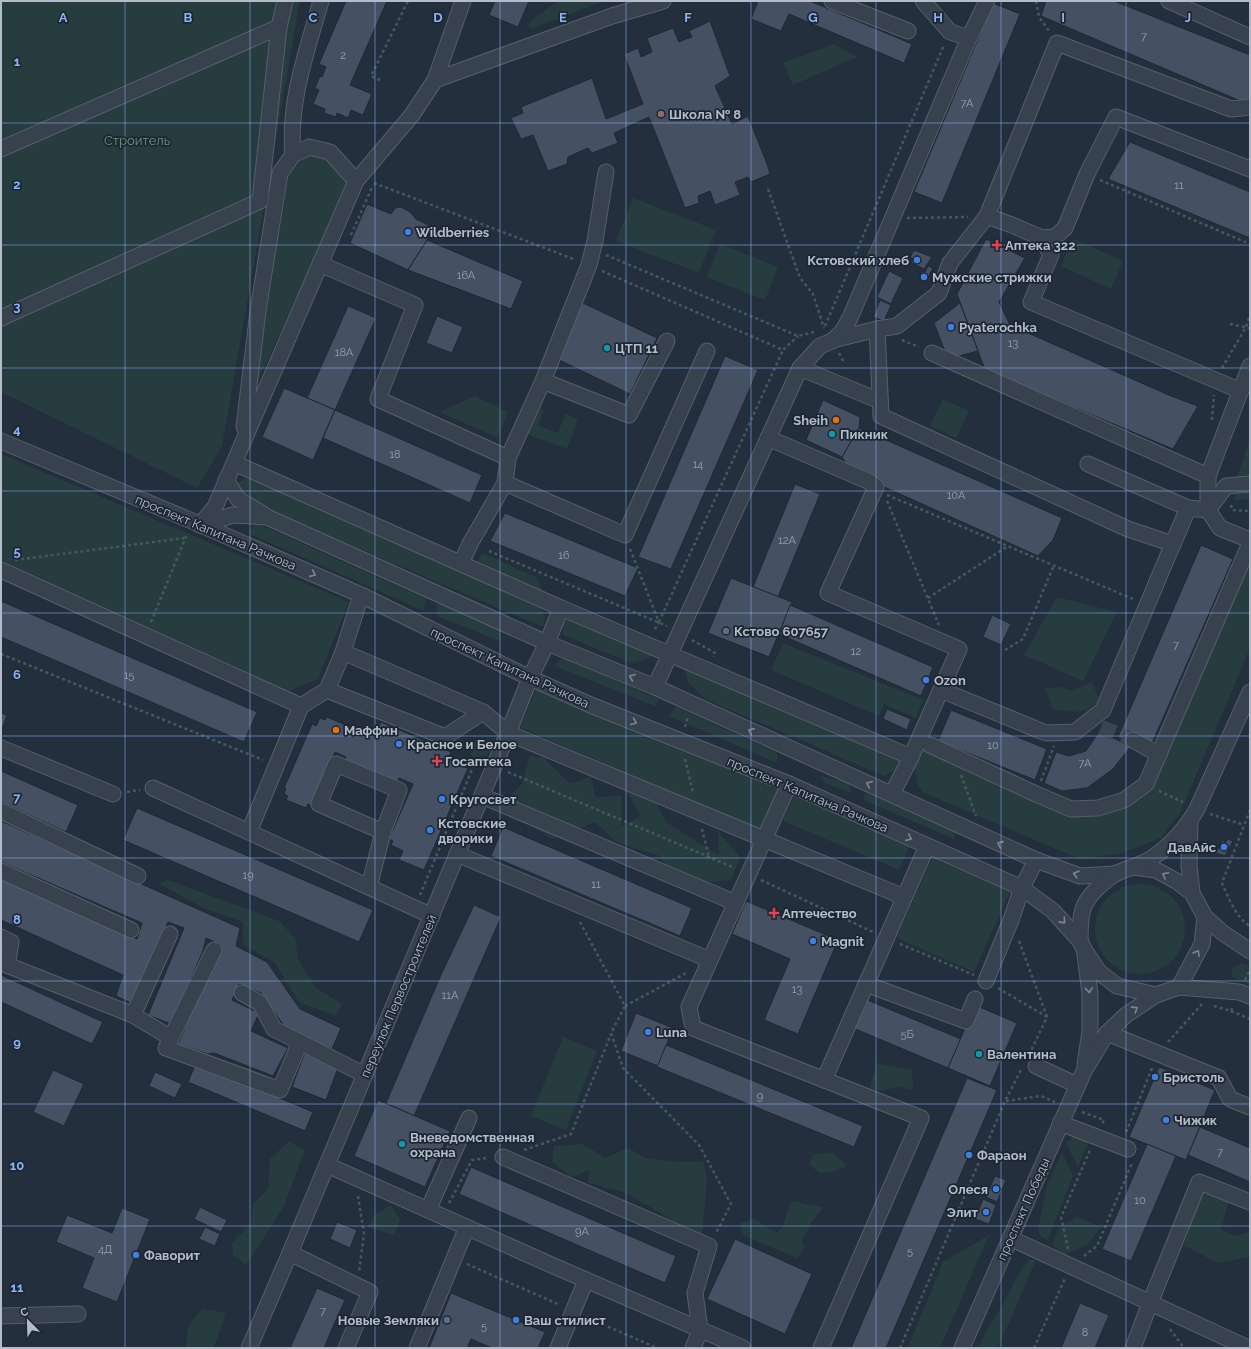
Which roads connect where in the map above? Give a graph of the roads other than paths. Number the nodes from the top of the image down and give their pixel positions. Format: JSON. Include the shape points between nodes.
{"nodes":[{"id":1,"x":285,"y":1,"type":"edge"},
{"id":2,"x":321,"y":1,"type":"edge"},
{"id":3,"x":463,"y":1,"type":"edge"},
{"id":4,"x":663,"y":1,"type":"edge"},
{"id":5,"x":832,"y":1,"type":"edge"},
{"id":6,"x":923,"y":1,"type":"edge"},
{"id":7,"x":986,"y":1,"type":"edge"},
{"id":8,"x":1169,"y":1,"type":"edge"},
{"id":9,"x":859,"y":6,"type":"edge"},
{"id":10,"x":279,"y":27,"type":"junction"},
{"id":11,"x":908,"y":31,"type":"dead end"},
{"id":12,"x":1250,"y":37,"type":"edge"},
{"id":13,"x":969,"y":38,"type":"junction"},
{"id":14,"x":435,"y":80,"type":"junction"},
{"id":15,"x":1250,"y":107,"type":"edge"},
{"id":16,"x":1,"y":149,"type":"edge"},
{"id":17,"x":293,"y":155,"type":"junction"},
{"id":18,"x":1250,"y":169,"type":"edge"},
{"id":19,"x":606,"y":172,"type":"dead end"},
{"id":20,"x":356,"y":181,"type":"junction"},
{"id":21,"x":987,"y":216,"type":"junction"},
{"id":22,"x":1042,"y":238,"type":"junction"},
{"id":23,"x":320,"y":264,"type":"junction"},
{"id":24,"x":1,"y":318,"type":"edge"},
{"id":25,"x":877,"y":329,"type":"junction"},
{"id":26,"x":828,"y":335,"type":"junction"},
{"id":27,"x":667,"y":341,"type":"dead end"},
{"id":28,"x":707,"y":351,"type":"dead end"},
{"id":29,"x":932,"y":353,"type":"road end"},
{"id":30,"x":1250,"y":366,"type":"edge"},
{"id":31,"x":800,"y":368,"type":"junction"},
{"id":32,"x":543,"y":381,"type":"junction"},
{"id":33,"x":1241,"y":391,"type":"junction"},
{"id":34,"x":880,"y":401,"type":"junction"},
{"id":35,"x":768,"y":438,"type":"junction"},
{"id":36,"x":1,"y":441,"type":"edge"},
{"id":37,"x":242,"y":443,"type":"junction"},
{"id":38,"x":508,"y":458,"type":"junction"},
{"id":39,"x":234,"y":463,"type":"junction"},
{"id":40,"x":1088,"y":464,"type":"dead end"},
{"id":41,"x":1208,"y":476,"type":"junction"},
{"id":42,"x":226,"y":480,"type":"junction"},
{"id":43,"x":505,"y":483,"type":"junction"},
{"id":44,"x":1250,"y":484,"type":"edge"},
{"id":45,"x":1188,"y":508,"type":"junction"},
{"id":46,"x":1208,"y":510,"type":"junction"},
{"id":47,"x":266,"y":517,"type":"junction"},
{"id":48,"x":200,"y":525,"type":"junction"},
{"id":49,"x":1250,"y":541,"type":"edge"},
{"id":50,"x":1173,"y":544,"type":"junction"},
{"id":51,"x":461,"y":564,"type":"junction"},
{"id":52,"x":5,"y":565,"type":"edge"},
{"id":53,"x":361,"y":595,"type":"junction"},
{"id":54,"x":561,"y":608,"type":"junction"},
{"id":55,"x":547,"y":643,"type":"junction"},
{"id":56,"x":343,"y":652,"type":"junction"},
{"id":57,"x":670,"y":654,"type":"junction"},
{"id":58,"x":530,"y":678,"type":"junction"},
{"id":59,"x":655,"y":688,"type":"junction"},
{"id":60,"x":327,"y":690,"type":"junction"},
{"id":61,"x":941,"y":690,"type":"junction"},
{"id":62,"x":1250,"y":692,"type":"edge"},
{"id":63,"x":301,"y":706,"type":"junction"},
{"id":64,"x":483,"y":712,"type":"junction"},
{"id":65,"x":508,"y":733,"type":"junction"},
{"id":66,"x":1132,"y":740,"type":"tunnel mouth"},
{"id":67,"x":930,"y":745,"type":"dead end"},
{"id":68,"x":1,"y":748,"type":"edge"},
{"id":69,"x":1159,"y":755,"type":"junction"},
{"id":70,"x":911,"y":757,"type":"junction"},
{"id":71,"x":789,"y":784,"type":"junction"},
{"id":72,"x":153,"y":788,"type":"road end"},
{"id":73,"x":113,"y":794,"type":"road end"},
{"id":74,"x":892,"y":794,"type":"junction"},
{"id":75,"x":482,"y":796,"type":"junction"},
{"id":76,"x":1,"y":811,"type":"edge"},
{"id":77,"x":1190,"y":821,"type":"junction"},
{"id":78,"x":249,"y":832,"type":"junction"},
{"id":79,"x":384,"y":832,"type":"junction"},
{"id":80,"x":764,"y":838,"type":"junction"},
{"id":81,"x":927,"y":846,"type":"junction"},
{"id":82,"x":458,"y":854,"type":"junction"},
{"id":83,"x":1036,"y":860,"type":"junction"},
{"id":84,"x":1134,"y":867,"type":"junction"},
{"id":85,"x":1,"y":871,"type":"edge"},
{"id":86,"x":1115,"y":874,"type":"junction"},
{"id":87,"x":138,"y":876,"type":"dead end"},
{"id":88,"x":369,"y":887,"type":"junction"},
{"id":89,"x":1022,"y":888,"type":"junction"},
{"id":90,"x":1192,"y":893,"type":"junction"},
{"id":91,"x":904,"y":897,"type":"junction"},
{"id":92,"x":736,"y":903,"type":"junction"},
{"id":93,"x":432,"y":916,"type":"junction"},
{"id":94,"x":1205,"y":917,"type":"junction"},
{"id":95,"x":131,"y":930,"type":"dead end"},
{"id":96,"x":170,"y":934,"type":"dead end"},
{"id":97,"x":1,"y":937,"type":"edge"},
{"id":98,"x":1082,"y":946,"type":"junction"},
{"id":99,"x":214,"y":950,"type":"dead end"},
{"id":100,"x":1250,"y":951,"type":"edge"},
{"id":101,"x":710,"y":960,"type":"junction"},
{"id":102,"x":986,"y":981,"type":"road end"},
{"id":103,"x":866,"y":984,"type":"junction"},
{"id":104,"x":1179,"y":987,"type":"junction"},
{"id":105,"x":242,"y":993,"type":"dead end"},
{"id":106,"x":1245,"y":994,"type":"edge"},
{"id":107,"x":1156,"y":995,"type":"junction"},
{"id":108,"x":975,"y":999,"type":"dead end"},
{"id":109,"x":133,"y":1015,"type":"junction"},
{"id":110,"x":1107,"y":1033,"type":"junction"},
{"id":111,"x":171,"y":1038,"type":"junction"},
{"id":112,"x":300,"y":1042,"type":"junction"},
{"id":113,"x":1028,"y":1064,"type":"road end"},
{"id":114,"x":1084,"y":1070,"type":"junction"},
{"id":115,"x":365,"y":1075,"type":"junction"},
{"id":116,"x":824,"y":1080,"type":"junction"},
{"id":117,"x":1077,"y":1085,"type":"junction"},
{"id":118,"x":1250,"y":1107,"type":"edge"},
{"id":119,"x":469,"y":1118,"type":"dead end"},
{"id":120,"x":1060,"y":1123,"type":"junction"},
{"id":121,"x":1128,"y":1148,"type":"road end"},
{"id":122,"x":503,"y":1157,"type":"road end"},
{"id":123,"x":327,"y":1165,"type":"junction"},
{"id":124,"x":1250,"y":1202,"type":"edge"},
{"id":125,"x":428,"y":1210,"type":"junction"},
{"id":126,"x":467,"y":1227,"type":"junction"},
{"id":127,"x":1010,"y":1238,"type":"junction"},
{"id":128,"x":290,"y":1253,"type":"junction"},
{"id":129,"x":586,"y":1280,"type":"junction"},
{"id":130,"x":1150,"y":1303,"type":"junction"},
{"id":131,"x":78,"y":1314,"type":"dead end"},
{"id":132,"x":1,"y":1316,"type":"edge"},
{"id":133,"x":700,"y":1330,"type":"junction"},
{"id":134,"x":249,"y":1348,"type":"edge"},
{"id":135,"x":346,"y":1348,"type":"edge"},
{"id":136,"x":417,"y":1348,"type":"edge"},
{"id":137,"x":558,"y":1348,"type":"edge"},
{"id":138,"x":692,"y":1348,"type":"edge"},
{"id":139,"x":743,"y":1348,"type":"edge"},
{"id":140,"x":821,"y":1348,"type":"edge"},
{"id":141,"x":962,"y":1348,"type":"edge"},
{"id":142,"x":1133,"y":1348,"type":"edge"},
{"id":143,"x":1248,"y":1348,"type":"edge"}],
"edges":[{"from":1,"to":10,"type":"street"},
{"from":2,"to":17,"type":"street","via":[[298,84],[292,138]]},
{"from":3,"to":14,"type":"street"},
{"from":4,"to":14,"type":"street","via":[[612,16]]},
{"from":5,"to":9,"type":"street"},
{"from":6,"to":13,"type":"street","via":[[950,32]]},
{"from":7,"to":13,"type":"street"},
{"from":8,"to":12,"type":"street"},
{"from":9,"to":11,"type":"street"},
{"from":10,"to":16,"type":"street"},
{"from":10,"to":24,"type":"street","via":[[260,201]]},
{"from":13,"to":26,"type":"street","via":[[850,318],[842,332]]},
{"from":14,"to":20,"type":"street","via":[[412,115]]},
{"from":15,"to":21,"type":"street","via":[[1231,109],[1057,44]]},
{"from":17,"to":20,"type":"street","via":[[309,147],[330,152]]},
{"from":17,"to":37,"type":"street","via":[[280,173],[258,311]]},
{"from":18,"to":22,"type":"street","via":[[1116,116],[1087,174],[1065,228],[1055,237]]},
{"from":19,"to":32,"type":"street","via":[[589,265]]},
{"from":20,"to":23,"type":"street"},
{"from":21,"to":22,"type":"street"},
{"from":21,"to":25,"type":"street","via":[[950,263],[939,292],[897,326]]},
{"from":22,"to":33,"type":"street","via":[[1051,255],[1031,302]]},
{"from":23,"to":37,"type":"street"},
{"from":23,"to":38,"type":"street","via":[[415,305],[378,399]]},
{"from":25,"to":26,"type":"street"},
{"from":25,"to":34,"type":"street"},
{"from":26,"to":31,"type":"street"},
{"from":27,"to":32,"type":"street","via":[[629,415]]},
{"from":28,"to":43,"type":"street","via":[[625,535]]},
{"from":29,"to":41,"type":"street"},
{"from":30,"to":33,"type":"street"},
{"from":31,"to":34,"type":"street"},
{"from":31,"to":35,"type":"street"},
{"from":32,"to":38,"type":"street"},
{"from":33,"to":41,"type":"street"},
{"from":34,"to":50,"type":"street","via":[[880,416],[1128,529]]},
{"from":35,"to":57,"type":"street"},
{"from":35,"to":61,"type":"street","via":[[870,482],[876,487],[828,593],[959,649]]},
{"from":36,"to":48,"type":"street","name":"проспект Капитана Рачкова"},
{"from":37,"to":39,"type":"street"},
{"from":38,"to":43,"type":"street"},
{"from":39,"to":42,"type":"street"},
{"from":39,"to":51,"type":"street"},
{"from":40,"to":45,"type":"street"},
{"from":41,"to":46,"type":"street"},
{"from":42,"to":47,"type":"street","via":[[238,499]]},
{"from":42,"to":48,"type":"street","via":[[215,507]]},
{"from":43,"to":51,"type":"street"},
{"from":44,"to":46,"type":"street","via":[[1226,486]]},
{"from":45,"to":46,"type":"street"},
{"from":45,"to":50,"type":"street"},
{"from":46,"to":49,"type":"street","via":[[1220,528]]},
{"from":47,"to":48,"type":"street","via":[[233,515]]},
{"from":47,"to":55,"type":"street"},
{"from":48,"to":53,"type":"street","name":"проспект Капитана Рачкова","one_way":true},
{"from":49,"to":69,"type":"street"},
{"from":50,"to":61,"type":"street","via":[[1095,724],[1075,732],[1046,733]]},
{"from":51,"to":54,"type":"street"},
{"from":52,"to":63,"type":"street"},
{"from":53,"to":56,"type":"street"},
{"from":53,"to":58,"type":"street","name":"проспект Капитана Рачкова"},
{"from":54,"to":55,"type":"street","name":"переулок Первостроителей"},
{"from":54,"to":57,"type":"street"},
{"from":55,"to":58,"type":"street","name":"переулок Первостроителей"},
{"from":59,"to":55,"type":"street","one_way":true},
{"from":56,"to":60,"type":"street"},
{"from":56,"to":64,"type":"street"},
{"from":57,"to":59,"type":"street"},
{"from":57,"to":70,"type":"street"},
{"from":58,"to":65,"type":"street","name":"переулок Первостроителей"},
{"from":58,"to":71,"type":"street","name":"проспект Капитана Рачкова","one_way":true,"via":[[593,706]]},
{"from":74,"to":59,"type":"street","one_way":true},
{"from":60,"to":63,"type":"street"},
{"from":60,"to":64,"type":"street","via":[[445,737]]},
{"from":61,"to":70,"type":"street"},
{"from":62,"to":77,"type":"street"},
{"from":63,"to":78,"type":"street"},
{"from":64,"to":65,"type":"street"},
{"from":65,"to":75,"type":"street","name":"переулок Первостроителей"},
{"from":65,"to":80,"type":"street"},
{"from":66,"to":69,"type":"street"},
{"from":67,"to":69,"type":"street","via":[[1071,809],[1098,808],[1124,800],[1146,784]]},
{"from":68,"to":73,"type":"street"},
{"from":70,"to":74,"type":"street"},
{"from":71,"to":80,"type":"street"},
{"from":71,"to":81,"type":"street","name":"проспект Капитана Рачкова","one_way":true},
{"from":72,"to":78,"type":"street"},
{"from":83,"to":74,"type":"street","one_way":true},
{"from":75,"to":82,"type":"street","name":"переулок Первостроителей"},
{"from":75,"to":92,"type":"street"},
{"from":76,"to":87,"type":"street"},
{"from":77,"to":84,"type":"street","via":[[1151,859]]},
{"from":77,"to":90,"type":"street","via":[[1189,866]]},
{"from":78,"to":88,"type":"street"},
{"from":79,"to":79,"type":"street","via":[[399,790],[336,764],[319,804]]},
{"from":79,"to":88,"type":"street"},
{"from":80,"to":91,"type":"street"},
{"from":80,"to":92,"type":"street"},
{"from":81,"to":89,"type":"street","name":"проспект Капитана Рачкова"},
{"from":81,"to":91,"type":"street"},
{"from":82,"to":93,"type":"street","name":"переулок Первостроителей"},
{"from":82,"to":101,"type":"street"},
{"from":86,"to":83,"type":"street","one_way":true,"via":[[1080,876]]},
{"from":83,"to":89,"type":"street"},
{"from":84,"to":86,"type":"street"},
{"from":90,"to":84,"type":"street","one_way":true,"via":[[1156,870]]},
{"from":85,"to":95,"type":"street"},
{"from":86,"to":98,"type":"street","via":[[1098,887],[1084,905],[1080,926]]},
{"from":88,"to":93,"type":"street"},
{"from":89,"to":98,"type":"street","name":"проспект Капитана Рачкова","one_way":true,"via":[[1054,911]]},
{"from":89,"to":102,"type":"street"},
{"from":90,"to":94,"type":"street"},
{"from":91,"to":103,"type":"street"},
{"from":92,"to":101,"type":"street"},
{"from":93,"to":115,"type":"street","name":"переулок Первостроителей"},
{"from":94,"to":100,"type":"street"},
{"from":104,"to":94,"type":"street","one_way":true,"via":[[1202,944]]},
{"from":96,"to":109,"type":"street"},
{"from":97,"to":109,"type":"street","via":[[11,942],[7,965]]},
{"from":98,"to":107,"type":"street","via":[[1099,972],[1117,986]]},
{"from":98,"to":114,"type":"street","one_way":true,"via":[[1090,994],[1090,1032]]},
{"from":99,"to":111,"type":"street"},
{"from":101,"to":116,"type":"street","via":[[689,1007],[693,1028]]},
{"from":103,"to":108,"type":"street","via":[[966,1021]]},
{"from":103,"to":116,"type":"street"},
{"from":104,"to":106,"type":"street"},
{"from":104,"to":107,"type":"street"},
{"from":105,"to":112,"type":"street","via":[[260,1003],[274,1029]]},
{"from":110,"to":107,"type":"street","one_way":true,"via":[[1126,1015]]},
{"from":109,"to":111,"type":"street"},
{"from":110,"to":114,"type":"street"},
{"from":110,"to":118,"type":"street","via":[[1219,1078],[1230,1099]]},
{"from":111,"to":112,"type":"street","via":[[166,1048],[280,1090]]},
{"from":112,"to":115,"type":"street"},
{"from":113,"to":117,"type":"street"},
{"from":114,"to":117,"type":"street","name":"проспект Победы"},
{"from":115,"to":123,"type":"street","name":"переулок Первостроителей"},
{"from":116,"to":140,"type":"street","via":[[921,1118]]},
{"from":117,"to":120,"type":"street","name":"проспект Победы"},
{"from":119,"to":125,"type":"street"},
{"from":120,"to":121,"type":"street"},
{"from":120,"to":127,"type":"street","name":"проспект Победы"},
{"from":122,"to":133,"type":"street","via":[[709,1246],[695,1293]]},
{"from":123,"to":125,"type":"street"},
{"from":123,"to":128,"type":"street","name":"переулок Первостроителей"},
{"from":124,"to":130,"type":"street","via":[[1199,1182]]},
{"from":125,"to":126,"type":"street"},
{"from":126,"to":129,"type":"street"},
{"from":126,"to":136,"type":"street"},
{"from":127,"to":130,"type":"street"},
{"from":127,"to":141,"type":"street","name":"проспект Победы"},
{"from":128,"to":134,"type":"street","name":"переулок Первостроителей"},
{"from":128,"to":135,"type":"street","via":[[370,1292]]},
{"from":129,"to":133,"type":"street"},
{"from":129,"to":137,"type":"street"},
{"from":130,"to":142,"type":"street"},
{"from":130,"to":143,"type":"street"},
{"from":131,"to":132,"type":"street"},
{"from":133,"to":138,"type":"street"},
{"from":133,"to":139,"type":"street"}]}
